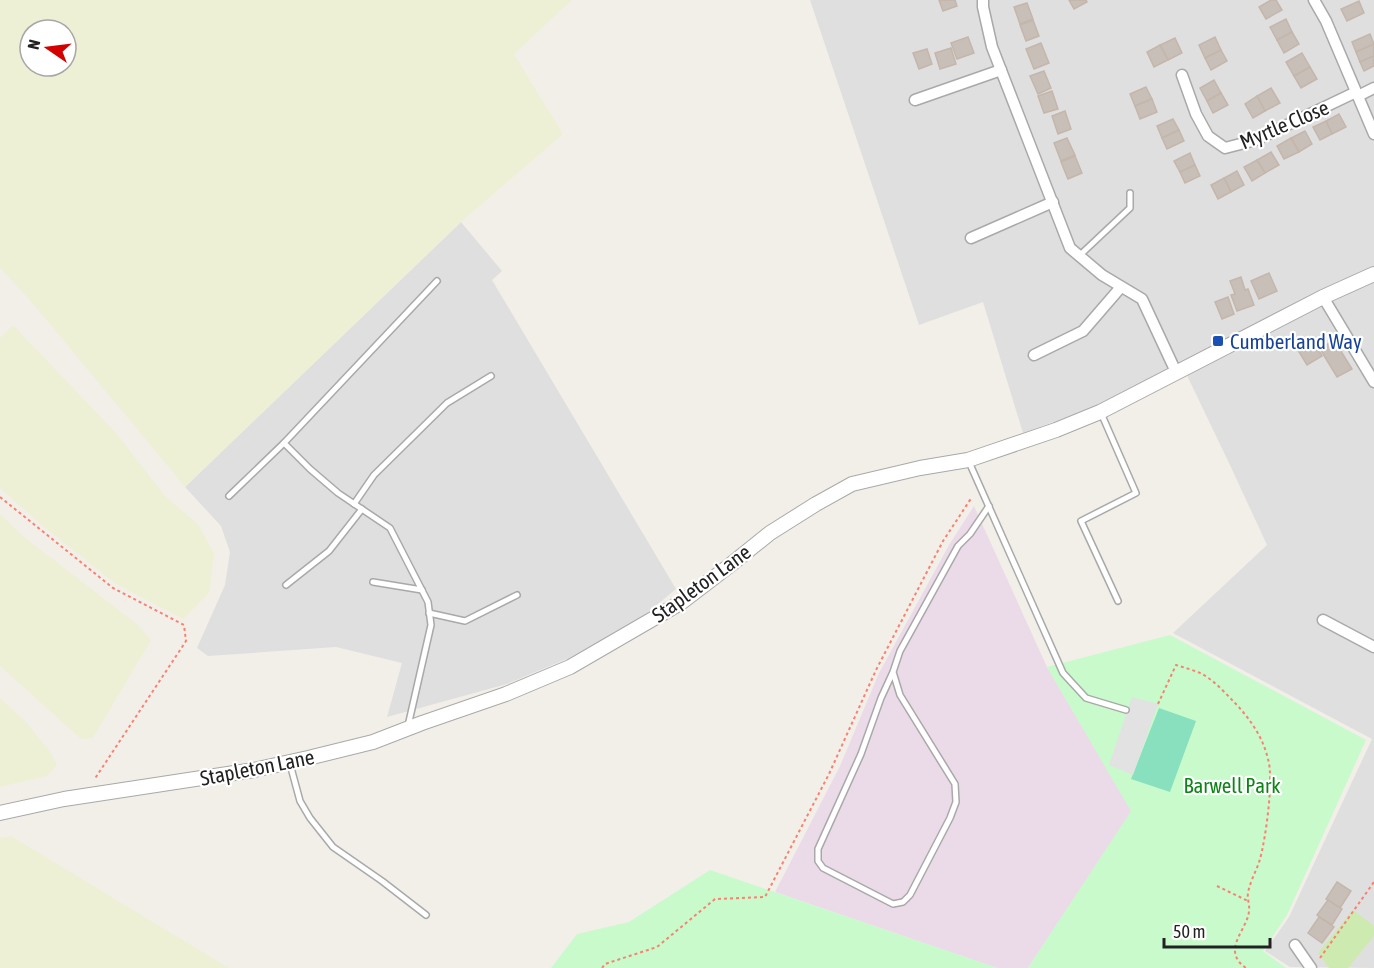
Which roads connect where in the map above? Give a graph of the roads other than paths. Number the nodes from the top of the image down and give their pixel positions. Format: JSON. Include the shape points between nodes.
{"nodes":[{"id":1,"x":983,"y":0,"type":"edge"},
{"id":2,"x":1314,"y":0,"type":"edge"},
{"id":3,"x":1001,"y":70,"type":"junction"},
{"id":4,"x":1182,"y":75,"type":"dead end"},
{"id":5,"x":1374,"y":88,"type":"edge"},
{"id":6,"x":1357,"y":94,"type":"junction"},
{"id":7,"x":915,"y":100,"type":"dead end"},
{"id":8,"x":1374,"y":134,"type":"edge"},
{"id":9,"x":1130,"y":193,"type":"dead end"},
{"id":10,"x":1053,"y":202,"type":"junction"},
{"id":11,"x":971,"y":238,"type":"dead end"},
{"id":12,"x":1079,"y":256,"type":"junction"},
{"id":13,"x":1374,"y":274,"type":"edge"},
{"id":14,"x":437,"y":281,"type":"dead end"},
{"id":15,"x":1122,"y":287,"type":"junction"},
{"id":16,"x":1323,"y":297,"type":"junction"},
{"id":17,"x":1034,"y":356,"type":"dead end"},
{"id":18,"x":1176,"y":372,"type":"junction"},
{"id":19,"x":491,"y":376,"type":"dead end"},
{"id":20,"x":1374,"y":382,"type":"edge"},
{"id":21,"x":1100,"y":412,"type":"junction"},
{"id":22,"x":284,"y":443,"type":"junction"},
{"id":23,"x":968,"y":460,"type":"junction"},
{"id":24,"x":229,"y":496,"type":"dead end"},
{"id":25,"x":354,"y":504,"type":"junction"},
{"id":26,"x":989,"y":506,"type":"junction"},
{"id":27,"x":362,"y":509,"type":"junction"},
{"id":28,"x":373,"y":582,"type":"dead end"},
{"id":29,"x":286,"y":585,"type":"dead end"},
{"id":30,"x":422,"y":590,"type":"junction"},
{"id":31,"x":517,"y":595,"type":"dead end"},
{"id":32,"x":1118,"y":601,"type":"dead end"},
{"id":33,"x":429,"y":613,"type":"junction"},
{"id":34,"x":1323,"y":620,"type":"dead end"},
{"id":35,"x":1374,"y":647,"type":"edge"},
{"id":36,"x":893,"y":672,"type":"junction"},
{"id":37,"x":1126,"y":710,"type":"dead end"},
{"id":38,"x":408,"y":729,"type":"junction"},
{"id":39,"x":290,"y":762,"type":"junction"},
{"id":40,"x":0,"y":813,"type":"edge"},
{"id":41,"x":426,"y":915,"type":"dead end"},
{"id":42,"x":1295,"y":945,"type":"dead end"},
{"id":43,"x":1311,"y":968,"type":"edge"}],
"edges":[{"from":1,"to":3,"type":"street"},
{"from":2,"to":6,"type":"street"},
{"from":3,"to":7,"type":"street"},
{"from":3,"to":10,"type":"street"},
{"from":4,"to":6,"type":"street","name":"Myrtle Close","via":[[1208,136],[1225,148],[1256,140]]},
{"from":5,"to":6,"type":"street","name":"Myrtle Close"},
{"from":6,"to":8,"type":"street"},
{"from":9,"to":12,"type":"lane","via":[[1130,208]]},
{"from":10,"to":11,"type":"street"},
{"from":10,"to":12,"type":"street","via":[[1070,248]]},
{"from":12,"to":15,"type":"street"},
{"from":13,"to":16,"type":"street","name":"Stapleton Lane"},
{"from":14,"to":22,"type":"lane"},
{"from":15,"to":17,"type":"street","via":[[1083,331]]},
{"from":15,"to":18,"type":"street","via":[[1142,300]]},
{"from":16,"to":18,"type":"street","name":"Stapleton Lane"},
{"from":16,"to":20,"type":"street"},
{"from":18,"to":21,"type":"street","name":"Stapleton Lane"},
{"from":19,"to":25,"type":"lane","via":[[447,403],[374,475]]},
{"from":21,"to":23,"type":"street","name":"Stapleton Lane"},
{"from":21,"to":32,"type":"lane","via":[[1136,494],[1081,521]]},
{"from":22,"to":24,"type":"lane"},
{"from":22,"to":25,"type":"lane"},
{"from":23,"to":26,"type":"lane"},
{"from":23,"to":38,"type":"street","name":"Stapleton Lane","via":[[852,484],[770,533],[682,603],[570,666]]},
{"from":25,"to":27,"type":"lane"},
{"from":26,"to":36,"type":"lane","via":[[958,546],[900,651]]},
{"from":26,"to":37,"type":"lane","via":[[1063,673],[1086,698]]},
{"from":27,"to":29,"type":"lane","via":[[328,551]]},
{"from":27,"to":30,"type":"lane","via":[[390,528]]},
{"from":28,"to":30,"type":"lane"},
{"from":30,"to":33,"type":"lane"},
{"from":31,"to":33,"type":"lane","via":[[465,621]]},
{"from":33,"to":38,"type":"lane","via":[[431,625]]},
{"from":34,"to":35,"type":"street"},
{"from":36,"to":36,"type":"lane","via":[[900,694],[955,784],[956,802],[910,895],[893,904],[823,868],[818,861],[818,849]]},
{"from":38,"to":39,"type":"street","name":"Stapleton Lane","via":[[373,742]]},
{"from":39,"to":40,"type":"street","name":"Stapleton Lane"},
{"from":39,"to":41,"type":"lane","via":[[300,801],[333,847]]},
{"from":42,"to":43,"type":"street"}]}
